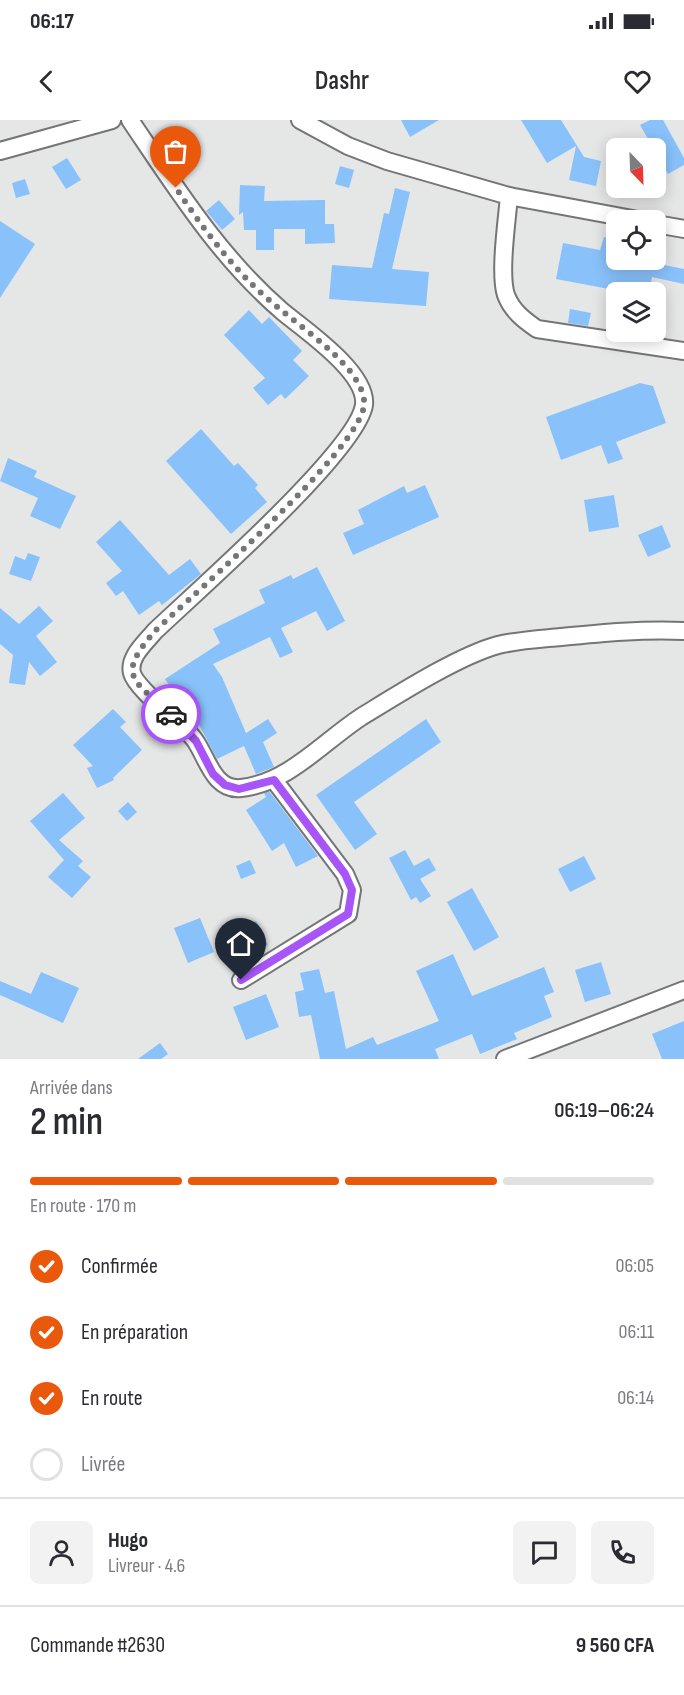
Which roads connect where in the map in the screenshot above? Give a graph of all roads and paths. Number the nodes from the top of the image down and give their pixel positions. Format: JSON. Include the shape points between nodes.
{"nodes":[{"id":1,"x":112,"y":120,"type":"edge"},
{"id":2,"x":130,"y":120,"type":"edge"},
{"id":3,"x":300,"y":120,"type":"edge"},
{"id":4,"x":0,"y":151,"type":"edge"},
{"id":5,"x":508,"y":196,"type":"junction"},
{"id":6,"x":606,"y":214,"type":"edge"},
{"id":7,"x":666,"y":226,"type":"edge"},
{"id":8,"x":684,"y":229,"type":"edge"},
{"id":9,"x":684,"y":351,"type":"edge"},
{"id":10,"x":684,"y":631,"type":"edge"},
{"id":11,"x":274,"y":780,"type":"junction"},
{"id":12,"x":241,"y":980,"type":"dead end"},
{"id":13,"x":684,"y":990,"type":"edge"},
{"id":14,"x":505,"y":1059,"type":"edge"}],
"edges":[{"from":1,"to":4,"type":"street"},
{"from":2,"to":11,"type":"street","via":[[220,247],[258,290],[343,362],[358,383],[364,403],[358,425],[313,479],[155,631],[136,653],[131,666],[138,685],[196,741],[213,774],[225,785],[239,789]]},
{"from":3,"to":5,"type":"street","via":[[348,146]]},
{"from":5,"to":6,"type":"street"},
{"from":5,"to":9,"type":"street","via":[[506,295],[520,317],[537,329]]},
{"from":7,"to":8,"type":"street"},
{"from":10,"to":11,"type":"street","via":[[653,629],[497,645],[394,697]]},
{"from":11,"to":12,"type":"street","via":[[345,874],[352,899],[348,914]]},
{"from":13,"to":14,"type":"street"}]}
